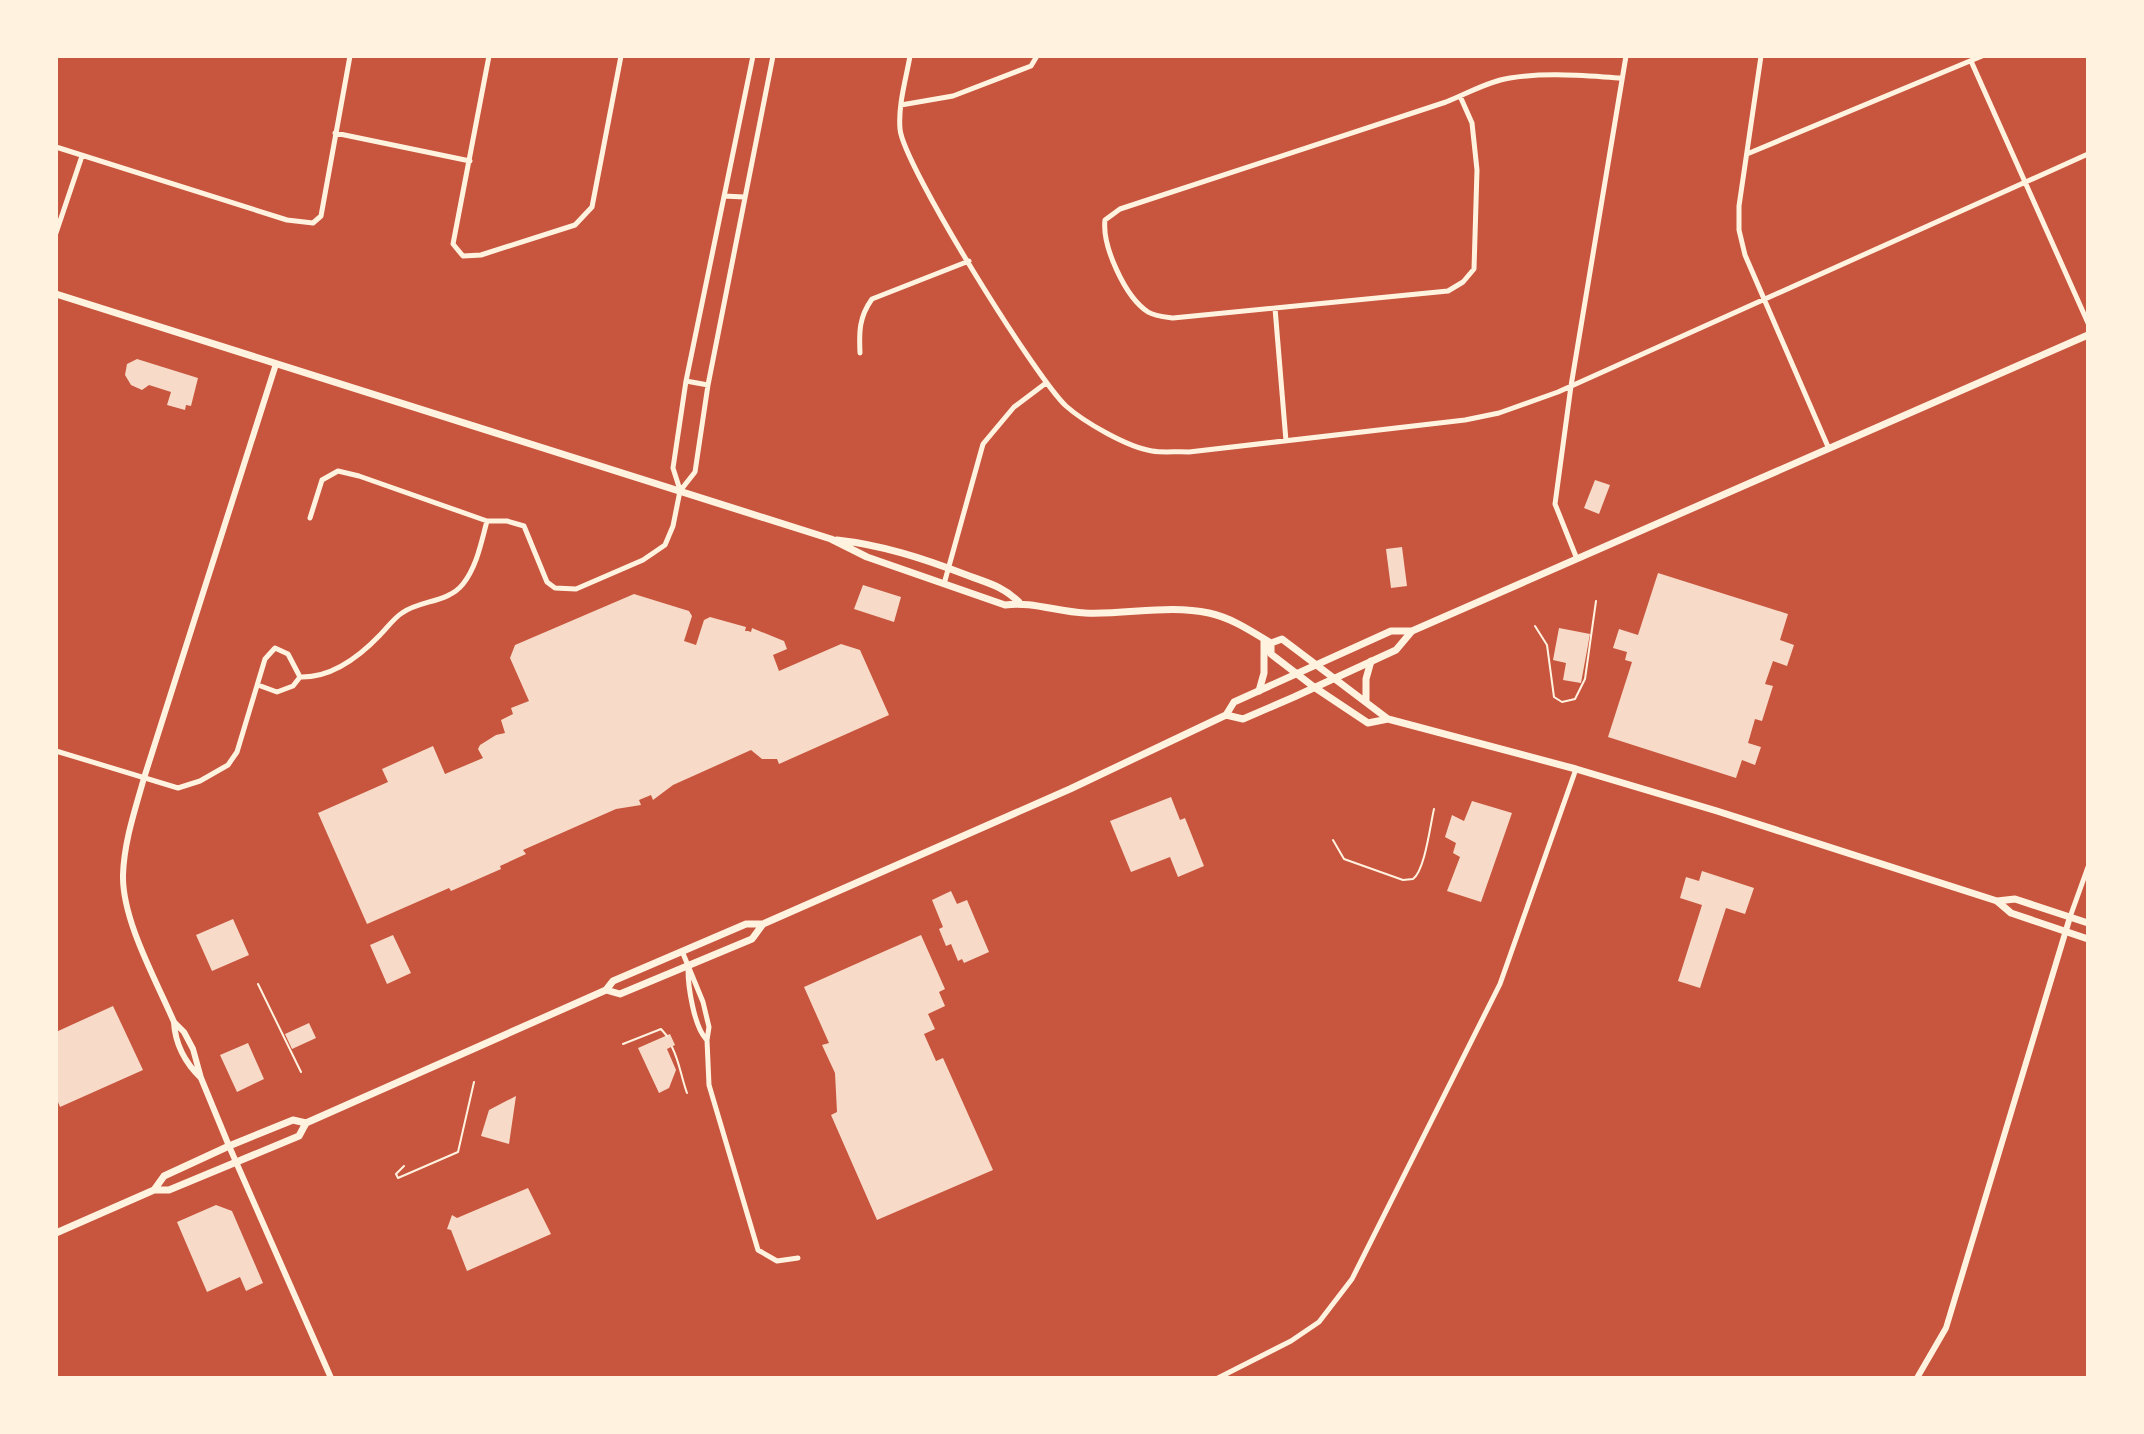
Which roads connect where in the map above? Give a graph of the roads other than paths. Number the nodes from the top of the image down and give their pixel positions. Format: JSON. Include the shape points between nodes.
{"nodes":[{"id":1,"x":350,"y":56,"type":"edge"},
{"id":2,"x":489,"y":56,"type":"edge"},
{"id":3,"x":621,"y":56,"type":"edge"},
{"id":4,"x":753,"y":56,"type":"edge"},
{"id":5,"x":773,"y":56,"type":"edge"},
{"id":6,"x":910,"y":56,"type":"edge"},
{"id":7,"x":1037,"y":56,"type":"edge"},
{"id":8,"x":1626,"y":56,"type":"edge"},
{"id":9,"x":1761,"y":56,"type":"edge"},
{"id":10,"x":1982,"y":56,"type":"edge"},
{"id":11,"x":1971,"y":61,"type":"junction"},
{"id":12,"x":1622,"y":78,"type":"junction"},
{"id":13,"x":1460,"y":96,"type":"junction"},
{"id":14,"x":901,"y":105,"type":"junction"},
{"id":15,"x":335,"y":133,"type":"junction"},
{"id":16,"x":56,"y":147,"type":"edge"},
{"id":17,"x":1746,"y":154,"type":"junction"},
{"id":18,"x":2088,"y":154,"type":"edge"},
{"id":19,"x":82,"y":156,"type":"junction"},
{"id":20,"x":470,"y":161,"type":"junction"},
{"id":21,"x":2025,"y":182,"type":"junction"},
{"id":22,"x":724,"y":196,"type":"junction"},
{"id":23,"x":744,"y":197,"type":"junction"},
{"id":24,"x":56,"y":233,"type":"edge"},
{"id":25,"x":969,"y":261,"type":"junction"},
{"id":26,"x":56,"y":294,"type":"edge"},
{"id":27,"x":1764,"y":299,"type":"junction"},
{"id":28,"x":1275,"y":308,"type":"junction"},
{"id":29,"x":2088,"y":323,"type":"edge"},
{"id":30,"x":2088,"y":335,"type":"edge"},
{"id":31,"x":860,"y":353,"type":"dead end"},
{"id":32,"x":276,"y":364,"type":"junction"},
{"id":33,"x":686,"y":381,"type":"junction"},
{"id":34,"x":1046,"y":383,"type":"junction"},
{"id":35,"x":708,"y":385,"type":"junction"},
{"id":36,"x":1571,"y":386,"type":"junction"},
{"id":37,"x":1286,"y":441,"type":"junction"},
{"id":38,"x":1830,"y":449,"type":"junction"},
{"id":39,"x":680,"y":491,"type":"junction"},
{"id":40,"x":310,"y":518,"type":"dead end"},
{"id":41,"x":487,"y":521,"type":"junction"},
{"id":42,"x":831,"y":539,"type":"junction"},
{"id":43,"x":1577,"y":559,"type":"junction"},
{"id":44,"x":948,"y":567,"type":"junction"},
{"id":45,"x":944,"y":584,"type":"junction"},
{"id":46,"x":1596,"y":601,"type":"dead end"},
{"id":47,"x":1020,"y":603,"type":"junction"},
{"id":48,"x":1535,"y":626,"type":"dead end"},
{"id":49,"x":1412,"y":631,"type":"junction"},
{"id":50,"x":1267,"y":641,"type":"junction"},
{"id":51,"x":1371,"y":661,"type":"junction"},
{"id":52,"x":1315,"y":665,"type":"junction"},
{"id":53,"x":1296,"y":674,"type":"junction"},
{"id":54,"x":300,"y":677,"type":"junction"},
{"id":55,"x":1332,"y":679,"type":"junction"},
{"id":56,"x":258,"y":685,"type":"junction"},
{"id":57,"x":1314,"y":687,"type":"junction"},
{"id":58,"x":1259,"y":691,"type":"junction"},
{"id":59,"x":1366,"y":702,"type":"junction"},
{"id":60,"x":1226,"y":715,"type":"junction"},
{"id":61,"x":1388,"y":719,"type":"junction"},
{"id":62,"x":56,"y":751,"type":"edge"},
{"id":63,"x":1576,"y":769,"type":"junction"},
{"id":64,"x":144,"y":778,"type":"junction"},
{"id":65,"x":1434,"y":809,"type":"dead end"},
{"id":66,"x":1333,"y":840,"type":"dead end"},
{"id":67,"x":2088,"y":867,"type":"edge"},
{"id":68,"x":1997,"y":901,"type":"junction"},
{"id":69,"x":2070,"y":917,"type":"junction"},
{"id":70,"x":2088,"y":923,"type":"edge"},
{"id":71,"x":763,"y":924,"type":"junction"},
{"id":72,"x":2066,"y":932,"type":"junction"},
{"id":73,"x":2088,"y":939,"type":"edge"},
{"id":74,"x":682,"y":951,"type":"junction"},
{"id":75,"x":689,"y":966,"type":"junction"},
{"id":76,"x":258,"y":984,"type":"dead end"},
{"id":77,"x":606,"y":990,"type":"junction"},
{"id":78,"x":174,"y":1022,"type":"junction"},
{"id":79,"x":667,"y":1036,"type":"dead end"},
{"id":80,"x":707,"y":1040,"type":"junction"},
{"id":81,"x":623,"y":1044,"type":"dead end"},
{"id":82,"x":672,"y":1047,"type":"dead end"},
{"id":83,"x":193,"y":1049,"type":"junction"},
{"id":84,"x":186,"y":1061,"type":"junction"},
{"id":85,"x":301,"y":1072,"type":"dead end"},
{"id":86,"x":201,"y":1078,"type":"junction"},
{"id":87,"x":474,"y":1082,"type":"dead end"},
{"id":88,"x":687,"y":1093,"type":"dead end"},
{"id":89,"x":306,"y":1123,"type":"junction"},
{"id":90,"x":229,"y":1146,"type":"junction"},
{"id":91,"x":236,"y":1162,"type":"junction"},
{"id":92,"x":404,"y":1166,"type":"dead end"},
{"id":93,"x":154,"y":1190,"type":"junction"},
{"id":94,"x":56,"y":1233,"type":"edge"},
{"id":95,"x":798,"y":1258,"type":"dead end"},
{"id":96,"x":331,"y":1378,"type":"edge"},
{"id":97,"x":1218,"y":1378,"type":"edge"},
{"id":98,"x":1917,"y":1378,"type":"edge"}],
"edges":[{"from":1,"to":15,"type":"street"},
{"from":2,"to":20,"type":"street"},
{"from":3,"to":20,"type":"street","via":[[592,207],[575,225],[463,256],[453,244]]},
{"from":4,"to":22,"type":"street"},
{"from":5,"to":23,"type":"street"},
{"from":6,"to":14,"type":"street"},
{"from":7,"to":14,"type":"street","via":[[1031,66],[953,96]]},
{"from":8,"to":12,"type":"street"},
{"from":9,"to":17,"type":"street"},
{"from":10,"to":11,"type":"street"},
{"from":11,"to":17,"type":"street"},
{"from":11,"to":21,"type":"street"},
{"from":12,"to":13,"type":"street","via":[[1507,78]]},
{"from":12,"to":36,"type":"street"},
{"from":13,"to":28,"type":"street","via":[[1472,123],[1477,170],[1474,269],[1463,282],[1428,294]]},
{"from":13,"to":28,"type":"street","via":[[1120,209],[1105,220],[1103,236],[1119,274],[1150,314],[1173,318]]},
{"from":14,"to":25,"type":"street","via":[[900,130],[907,154]]},
{"from":15,"to":19,"type":"street","via":[[321,216],[313,223],[287,220]]},
{"from":15,"to":20,"type":"street"},
{"from":16,"to":19,"type":"street"},
{"from":17,"to":27,"type":"street","via":[[1739,230]]},
{"from":18,"to":21,"type":"street"},
{"from":19,"to":24,"type":"street"},
{"from":21,"to":27,"type":"street"},
{"from":21,"to":29,"type":"street"},
{"from":22,"to":23,"type":"street"},
{"from":22,"to":33,"type":"street"},
{"from":23,"to":35,"type":"street"},
{"from":25,"to":31,"type":"street","via":[[872,299],[859,326]]},
{"from":25,"to":34,"type":"street"},
{"from":26,"to":32,"type":"main road"},
{"from":27,"to":36,"type":"street"},
{"from":27,"to":38,"type":"street"},
{"from":28,"to":37,"type":"street"},
{"from":30,"to":38,"type":"main road"},
{"from":32,"to":39,"type":"main road"},
{"from":32,"to":64,"type":"street"},
{"from":33,"to":35,"type":"street"},
{"from":33,"to":39,"type":"street","via":[[673,468]]},
{"from":34,"to":37,"type":"street","via":[[1094,427],[1151,451]]},
{"from":34,"to":44,"type":"street","via":[[1014,407],[983,444]]},
{"from":35,"to":39,"type":"street","via":[[695,472]]},
{"from":36,"to":37,"type":"street","via":[[1465,420]]},
{"from":36,"to":43,"type":"street","via":[[1555,504]]},
{"from":38,"to":43,"type":"main road"},
{"from":39,"to":41,"type":"street","via":[[665,545],[576,589],[547,582],[524,526]]},
{"from":39,"to":42,"type":"main road"},
{"from":40,"to":41,"type":"street","via":[[322,480],[338,471]]},
{"from":41,"to":54,"type":"street","via":[[475,565],[461,587],[402,612],[345,664],[316,677]]},
{"from":42,"to":44,"type":"main road","via":[[874,544]]},
{"from":42,"to":45,"type":"main road"},
{"from":43,"to":49,"type":"main road"},
{"from":44,"to":45,"type":"street"},
{"from":44,"to":47,"type":"main road","via":[[1003,587]]},
{"from":45,"to":47,"type":"main road","via":[[1005,605]]},
{"from":46,"to":48,"type":"lane","via":[[1585,679],[1575,699],[1562,702],[1554,697],[1547,645]]},
{"from":47,"to":50,"type":"main road","via":[[1087,613],[1210,613]]},
{"from":49,"to":51,"type":"main road","via":[[1396,650]]},
{"from":49,"to":52,"type":"main road","via":[[1391,631]]},
{"from":50,"to":52,"type":"main road","via":[[1282,639]]},
{"from":50,"to":53,"type":"main road","via":[[1271,654]]},
{"from":50,"to":58,"type":"main road"},
{"from":51,"to":55,"type":"main road"},
{"from":51,"to":59,"type":"main road"},
{"from":52,"to":53,"type":"main road"},
{"from":52,"to":55,"type":"main road"},
{"from":53,"to":57,"type":"main road"},
{"from":53,"to":58,"type":"main road"},
{"from":54,"to":56,"type":"street","via":[[277,692]]},
{"from":54,"to":56,"type":"street","via":[[288,654],[275,648],[265,659]]},
{"from":55,"to":57,"type":"main road"},
{"from":55,"to":59,"type":"main road"},
{"from":56,"to":64,"type":"street","via":[[228,765],[178,788]]},
{"from":57,"to":60,"type":"main road","via":[[1243,719]]},
{"from":57,"to":61,"type":"main road","via":[[1368,723]]},
{"from":58,"to":60,"type":"main road","via":[[1234,702]]},
{"from":59,"to":61,"type":"main road"},
{"from":60,"to":71,"type":"main road"},
{"from":61,"to":63,"type":"main road"},
{"from":62,"to":64,"type":"street"},
{"from":63,"to":68,"type":"main road"},
{"from":63,"to":97,"type":"street","via":[[1500,984],[1352,1279],[1319,1322]]},
{"from":64,"to":78,"type":"street","via":[[125,847],[123,879],[133,930]]},
{"from":65,"to":66,"type":"lane","via":[[1423,866],[1413,879],[1344,859]]},
{"from":67,"to":69,"type":"street"},
{"from":68,"to":69,"type":"main road","via":[[2015,899]]},
{"from":68,"to":72,"type":"main road","via":[[2011,913]]},
{"from":69,"to":70,"type":"main road"},
{"from":69,"to":72,"type":"street"},
{"from":71,"to":74,"type":"main road","via":[[746,924]]},
{"from":71,"to":75,"type":"main road","via":[[752,939]]},
{"from":72,"to":73,"type":"main road"},
{"from":72,"to":98,"type":"street","via":[[1946,1328]]},
{"from":74,"to":75,"type":"street"},
{"from":74,"to":77,"type":"main road","via":[[613,981]]},
{"from":75,"to":77,"type":"main road","via":[[620,994]]},
{"from":75,"to":80,"type":"street","via":[[703,1002]]},
{"from":75,"to":80,"type":"street","via":[[699,1032]]},
{"from":76,"to":85,"type":"lane"},
{"from":77,"to":89,"type":"main road"},
{"from":78,"to":83,"type":"street"},
{"from":78,"to":84,"type":"street","via":[[174,1036]]},
{"from":79,"to":81,"type":"lane","via":[[661,1029]]},
{"from":80,"to":95,"type":"street","via":[[709,1085],[758,1250],[777,1261]]},
{"from":82,"to":88,"type":"lane"},
{"from":83,"to":84,"type":"street"},
{"from":83,"to":86,"type":"street"},
{"from":84,"to":86,"type":"street"},
{"from":86,"to":90,"type":"street"},
{"from":87,"to":92,"type":"lane","via":[[458,1152],[398,1178]]},
{"from":89,"to":90,"type":"main road","via":[[293,1120]]},
{"from":89,"to":91,"type":"main road","via":[[299,1136]]},
{"from":90,"to":91,"type":"street"},
{"from":90,"to":93,"type":"main road","via":[[164,1176]]},
{"from":91,"to":93,"type":"main road","via":[[169,1190]]},
{"from":91,"to":96,"type":"street"},
{"from":93,"to":94,"type":"main road"}]}
